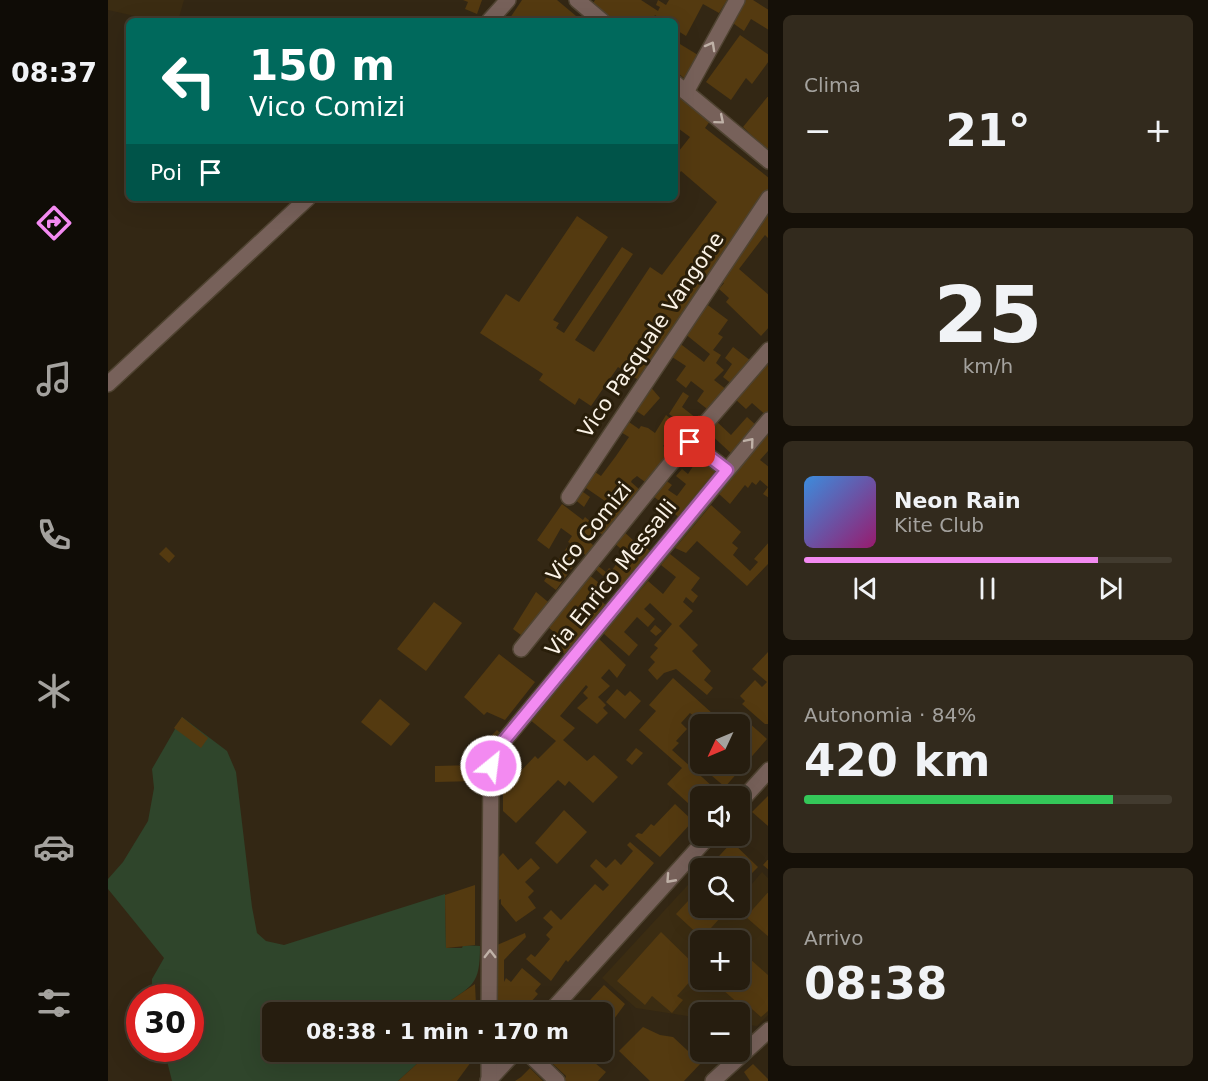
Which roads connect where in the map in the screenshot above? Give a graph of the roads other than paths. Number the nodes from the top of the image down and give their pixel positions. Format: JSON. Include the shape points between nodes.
{"nodes":[{"id":1,"x":508,"y":0,"type":"edge"},
{"id":2,"x":577,"y":0,"type":"edge"},
{"id":3,"x":737,"y":0,"type":"edge"},
{"id":4,"x":492,"y":18,"type":"edge"},
{"id":5,"x":598,"y":18,"type":"edge"},
{"id":6,"x":680,"y":87,"type":"edge"},
{"id":7,"x":768,"y":161,"type":"edge"},
{"id":8,"x":768,"y":198,"type":"edge"},
{"id":9,"x":305,"y":201,"type":"edge"},
{"id":10,"x":768,"y":350,"type":"edge"},
{"id":11,"x":108,"y":384,"type":"edge"},
{"id":12,"x":768,"y":420,"type":"edge"},
{"id":13,"x":690,"y":442,"type":"junction"},
{"id":14,"x":727,"y":470,"type":"junction"},
{"id":15,"x":569,"y":497,"type":"dead end"},
{"id":16,"x":521,"y":649,"type":"dead end"},
{"id":17,"x":768,"y":770,"type":"edge"},
{"id":18,"x":750,"y":791,"type":"edge"},
{"id":19,"x":700,"y":846,"type":"edge"},
{"id":20,"x":489,"y":1002,"type":"edge"},
{"id":21,"x":559,"y":1002,"type":"edge"},
{"id":22,"x":768,"y":1030,"type":"edge"},
{"id":23,"x":489,"y":1062,"type":"edge"},
{"id":24,"x":506,"y":1062,"type":"edge"},
{"id":25,"x":537,"y":1062,"type":"edge"},
{"id":26,"x":489,"y":1081,"type":"edge"},
{"id":27,"x":557,"y":1081,"type":"edge"},
{"id":28,"x":712,"y":1081,"type":"edge"}],
"edges":[{"from":1,"to":4,"type":"street"},
{"from":2,"to":5,"type":"street"},
{"from":6,"to":3,"type":"street","one_way":true},
{"from":6,"to":7,"type":"street","one_way":true},
{"from":8,"to":15,"type":"street","name":"Vico Pasquale Vangone"},
{"from":9,"to":11,"type":"street"},
{"from":10,"to":13,"type":"street","name":"Vico Comizi"},
{"from":14,"to":12,"type":"street","name":"Via Enrico Messalli","one_way":true},
{"from":13,"to":14,"type":"street"},
{"from":13,"to":16,"type":"street","name":"Vico Comizi"},
{"from":20,"to":14,"type":"street","name":"Via Enrico Messalli","one_way":true,"via":[[491,766],[498,748]]},
{"from":17,"to":18,"type":"street"},
{"from":19,"to":21,"type":"street","one_way":true},
{"from":22,"to":28,"type":"street"},
{"from":23,"to":26,"type":"street"},
{"from":24,"to":26,"type":"street"},
{"from":25,"to":27,"type":"street"}]}
